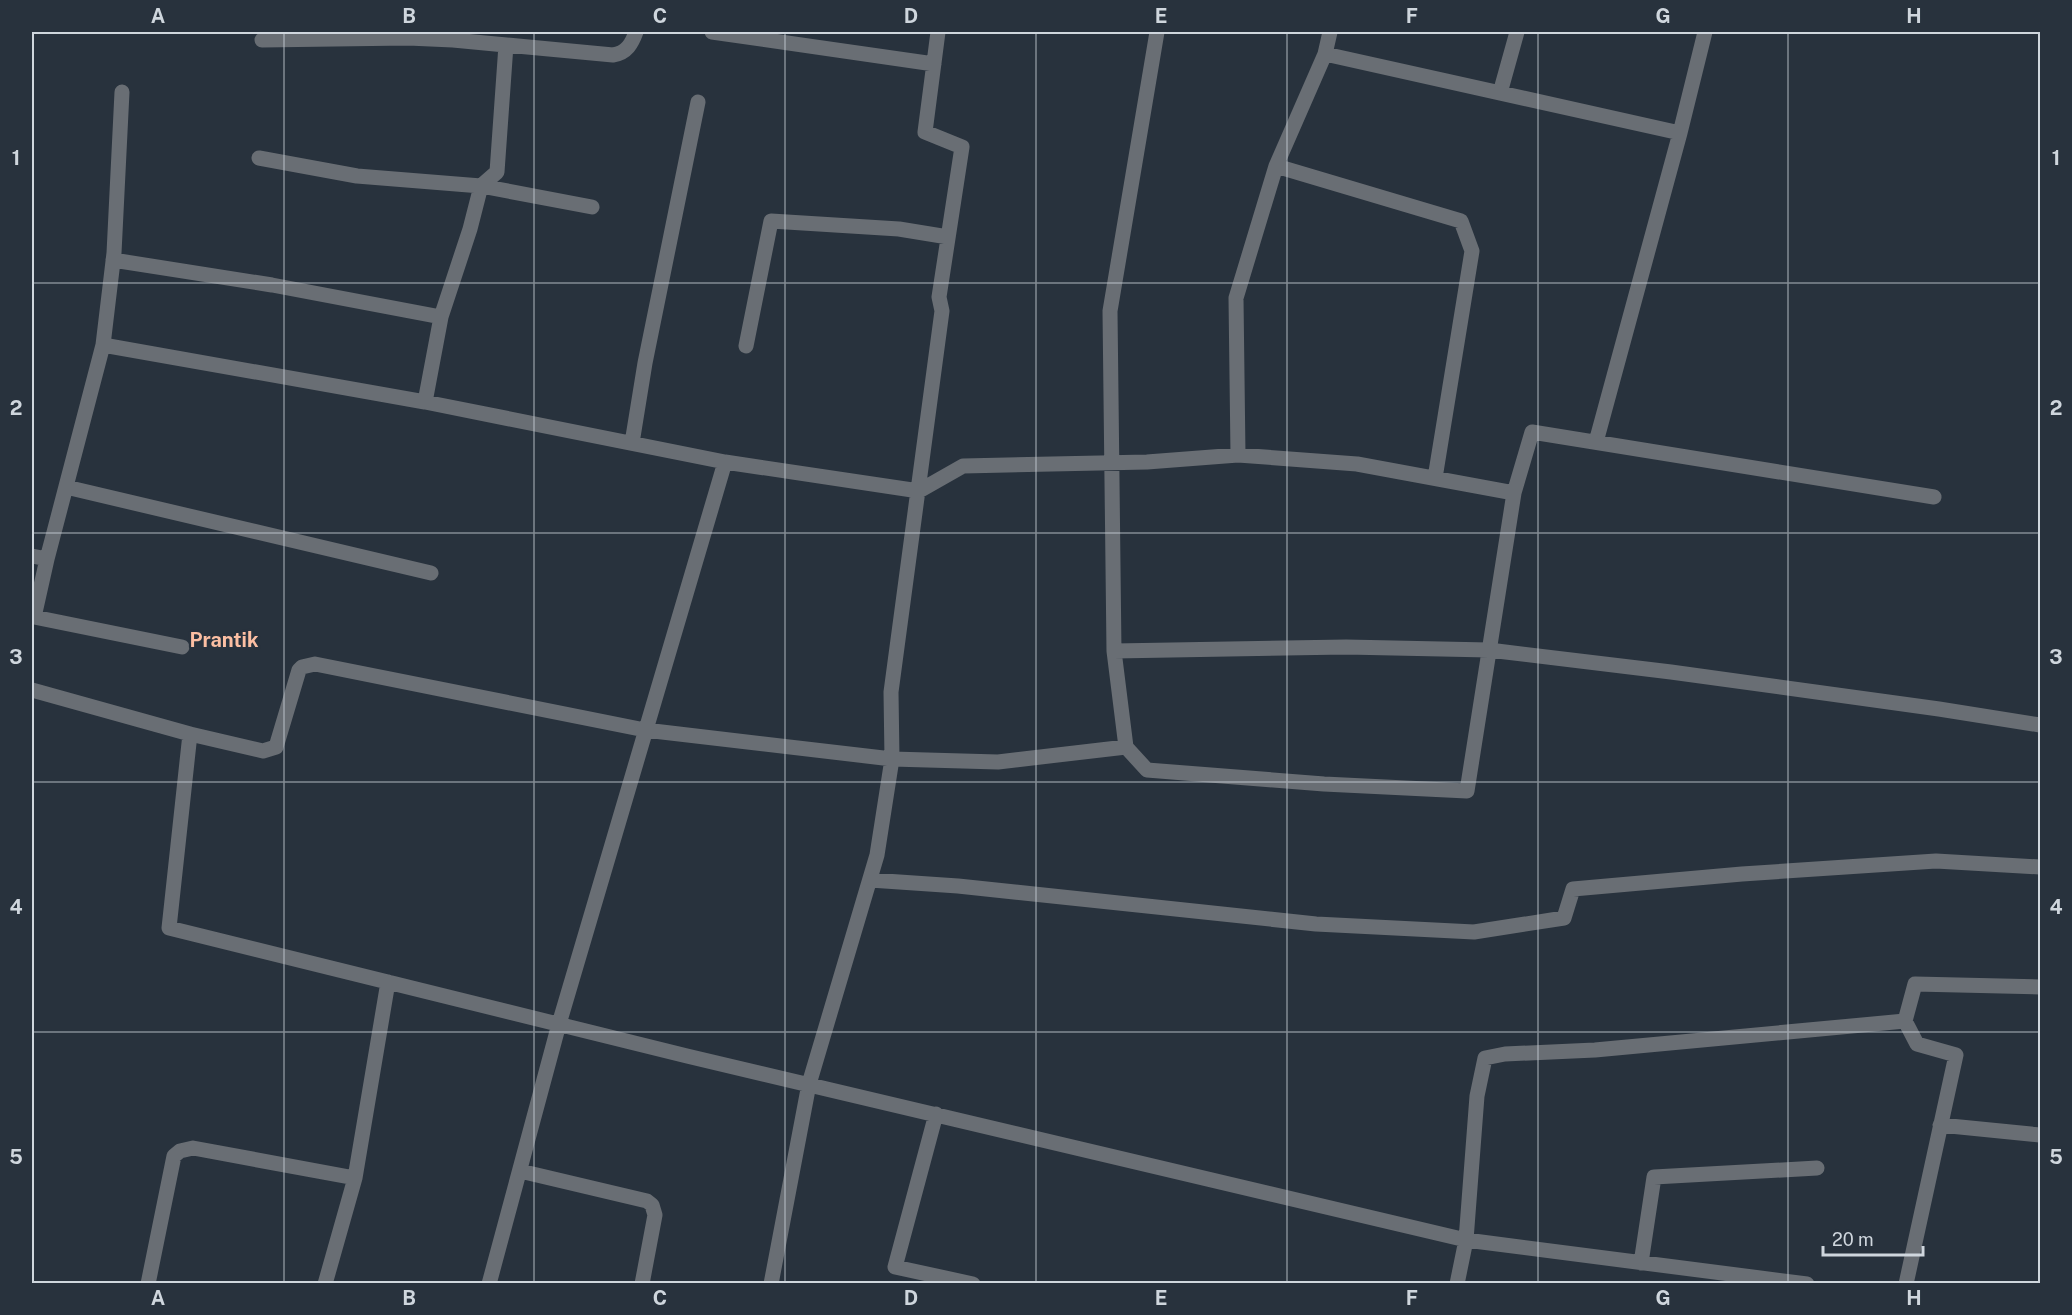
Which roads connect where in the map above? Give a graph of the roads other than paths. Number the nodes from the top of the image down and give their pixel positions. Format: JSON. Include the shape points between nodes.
{"nodes":[{"id":1,"x":636,"y":32,"type":"edge"},
{"id":2,"x":712,"y":32,"type":"edge"},
{"id":3,"x":938,"y":32,"type":"edge"},
{"id":4,"x":1157,"y":32,"type":"edge"},
{"id":5,"x":1330,"y":32,"type":"edge"},
{"id":6,"x":1516,"y":32,"type":"edge"},
{"id":7,"x":1705,"y":32,"type":"edge"},
{"id":8,"x":262,"y":40,"type":"dead end"},
{"id":9,"x":506,"y":45,"type":"junction"},
{"id":10,"x":1324,"y":54,"type":"junction"},
{"id":11,"x":934,"y":64,"type":"junction"},
{"id":12,"x":122,"y":92,"type":"dead end"},
{"id":13,"x":1500,"y":93,"type":"junction"},
{"id":14,"x":698,"y":102,"type":"dead end"},
{"id":15,"x":1680,"y":133,"type":"junction"},
{"id":16,"x":259,"y":158,"type":"dead end"},
{"id":17,"x":1276,"y":166,"type":"junction"},
{"id":18,"x":481,"y":186,"type":"junction"},
{"id":19,"x":592,"y":207,"type":"dead end"},
{"id":20,"x":948,"y":237,"type":"junction"},
{"id":21,"x":113,"y":260,"type":"junction"},
{"id":22,"x":441,"y":317,"type":"junction"},
{"id":23,"x":103,"y":345,"type":"junction"},
{"id":24,"x":746,"y":346,"type":"dead end"},
{"id":25,"x":425,"y":402,"type":"junction"},
{"id":26,"x":1596,"y":442,"type":"junction"},
{"id":27,"x":632,"y":443,"type":"junction"},
{"id":28,"x":1238,"y":455,"type":"junction"},
{"id":29,"x":725,"y":462,"type":"junction"},
{"id":30,"x":1113,"y":463,"type":"junction"},
{"id":31,"x":1434,"y":478,"type":"junction"},
{"id":32,"x":66,"y":487,"type":"junction"},
{"id":33,"x":919,"y":491,"type":"junction"},
{"id":34,"x":1514,"y":493,"type":"junction"},
{"id":35,"x":1934,"y":497,"type":"dead end"},
{"id":36,"x":32,"y":556,"type":"edge"},
{"id":37,"x":47,"y":559,"type":"junction"},
{"id":38,"x":431,"y":573,"type":"dead end"},
{"id":39,"x":182,"y":647,"type":"dead end"},
{"id":40,"x":1489,"y":650,"type":"junction"},
{"id":41,"x":1114,"y":651,"type":"junction"},
{"id":42,"x":32,"y":690,"type":"edge"},
{"id":43,"x":2040,"y":725,"type":"edge"},
{"id":44,"x":645,"y":730,"type":"junction"},
{"id":45,"x":190,"y":734,"type":"junction"},
{"id":46,"x":1126,"y":747,"type":"junction"},
{"id":47,"x":892,"y":759,"type":"junction"},
{"id":48,"x":2040,"y":867,"type":"edge"},
{"id":49,"x":870,"y":880,"type":"junction"},
{"id":50,"x":388,"y":982,"type":"junction"},
{"id":51,"x":2040,"y":987,"type":"edge"},
{"id":52,"x":1905,"y":1021,"type":"junction"},
{"id":53,"x":559,"y":1024,"type":"junction"},
{"id":54,"x":809,"y":1084,"type":"junction"},
{"id":55,"x":936,"y":1114,"type":"junction"},
{"id":56,"x":1940,"y":1125,"type":"junction"},
{"id":57,"x":2040,"y":1135,"type":"edge"},
{"id":58,"x":1817,"y":1168,"type":"dead end"},
{"id":59,"x":520,"y":1171,"type":"junction"},
{"id":60,"x":355,"y":1178,"type":"junction"},
{"id":61,"x":1466,"y":1240,"type":"junction"},
{"id":62,"x":1641,"y":1263,"type":"junction"},
{"id":63,"x":148,"y":1284,"type":"edge"},
{"id":64,"x":325,"y":1284,"type":"edge"},
{"id":65,"x":489,"y":1284,"type":"edge"},
{"id":66,"x":642,"y":1284,"type":"edge"},
{"id":67,"x":771,"y":1284,"type":"edge"},
{"id":68,"x":973,"y":1284,"type":"edge"},
{"id":69,"x":1457,"y":1284,"type":"edge"},
{"id":70,"x":1807,"y":1284,"type":"edge"},
{"id":71,"x":1906,"y":1284,"type":"edge"}],
"edges":[{"from":1,"to":9,"type":"street","via":[[624,51],[613,55]]},
{"from":2,"to":11,"type":"street"},
{"from":3,"to":11,"type":"street"},
{"from":4,"to":30,"type":"street","via":[[1110,311]]},
{"from":5,"to":10,"type":"street"},
{"from":6,"to":13,"type":"street"},
{"from":7,"to":15,"type":"street"},
{"from":8,"to":9,"type":"street","via":[[408,38]]},
{"from":9,"to":18,"type":"street","via":[[497,172]]},
{"from":10,"to":13,"type":"street"},
{"from":10,"to":17,"type":"street"},
{"from":11,"to":20,"type":"street","via":[[925,132],[962,147]]},
{"from":12,"to":21,"type":"street"},
{"from":13,"to":15,"type":"street"},
{"from":14,"to":27,"type":"street"},
{"from":15,"to":26,"type":"street"},
{"from":16,"to":18,"type":"street","via":[[357,176]]},
{"from":17,"to":28,"type":"street","via":[[1236,298]]},
{"from":17,"to":31,"type":"street","via":[[1461,221],[1472,251]]},
{"from":18,"to":19,"type":"street"},
{"from":18,"to":22,"type":"street"},
{"from":20,"to":24,"type":"street","via":[[899,229],[771,220]]},
{"from":20,"to":33,"type":"street"},
{"from":21,"to":22,"type":"street"},
{"from":21,"to":23,"type":"street"},
{"from":22,"to":25,"type":"street"},
{"from":23,"to":25,"type":"street"},
{"from":23,"to":32,"type":"street"},
{"from":25,"to":27,"type":"street"},
{"from":26,"to":34,"type":"street","via":[[1532,432]]},
{"from":26,"to":35,"type":"street"},
{"from":27,"to":29,"type":"street"},
{"from":28,"to":30,"type":"street"},
{"from":28,"to":31,"type":"street","via":[[1357,464]]},
{"from":29,"to":33,"type":"street"},
{"from":29,"to":44,"type":"street"},
{"from":30,"to":33,"type":"street","via":[[963,466]]},
{"from":30,"to":41,"type":"street"},
{"from":31,"to":34,"type":"street"},
{"from":32,"to":37,"type":"street"},
{"from":32,"to":38,"type":"street"},
{"from":33,"to":47,"type":"street","via":[[891,692]]},
{"from":34,"to":40,"type":"street"},
{"from":36,"to":37,"type":"street"},
{"from":37,"to":39,"type":"street","via":[[34,616]]},
{"from":40,"to":41,"type":"street","via":[[1346,647]]},
{"from":40,"to":43,"type":"street","via":[[1682,673]]},
{"from":40,"to":46,"type":"street","via":[[1467,791],[1147,770]]},
{"from":41,"to":46,"type":"street"},
{"from":42,"to":45,"type":"street"},
{"from":44,"to":45,"type":"street","via":[[315,664],[300,669],[276,747],[263,751]]},
{"from":44,"to":47,"type":"street"},
{"from":44,"to":53,"type":"street"},
{"from":45,"to":50,"type":"street","via":[[169,928]]},
{"from":46,"to":47,"type":"street","via":[[998,762]]},
{"from":47,"to":49,"type":"street"},
{"from":48,"to":49,"type":"street","via":[[1936,861],[1573,889],[1564,918],[1474,932],[1316,924]]},
{"from":49,"to":54,"type":"street"},
{"from":50,"to":53,"type":"street"},
{"from":50,"to":60,"type":"street"},
{"from":51,"to":52,"type":"street","via":[[1915,984]]},
{"from":52,"to":56,"type":"street","via":[[1917,1044],[1956,1055]]},
{"from":52,"to":61,"type":"street","via":[[1485,1058],[1477,1096]]},
{"from":53,"to":54,"type":"street"},
{"from":53,"to":59,"type":"street"},
{"from":54,"to":55,"type":"street"},
{"from":54,"to":67,"type":"street"},
{"from":55,"to":61,"type":"street"},
{"from":55,"to":68,"type":"street","via":[[895,1267]]},
{"from":56,"to":57,"type":"street"},
{"from":56,"to":71,"type":"street"},
{"from":58,"to":62,"type":"street","via":[[1654,1177]]},
{"from":59,"to":65,"type":"street"},
{"from":59,"to":66,"type":"street","via":[[652,1205],[655,1215]]},
{"from":60,"to":63,"type":"street","via":[[193,1148],[180,1151],[174,1156]]},
{"from":60,"to":64,"type":"street"},
{"from":61,"to":62,"type":"street"},
{"from":61,"to":69,"type":"street"},
{"from":62,"to":70,"type":"street"}]}
